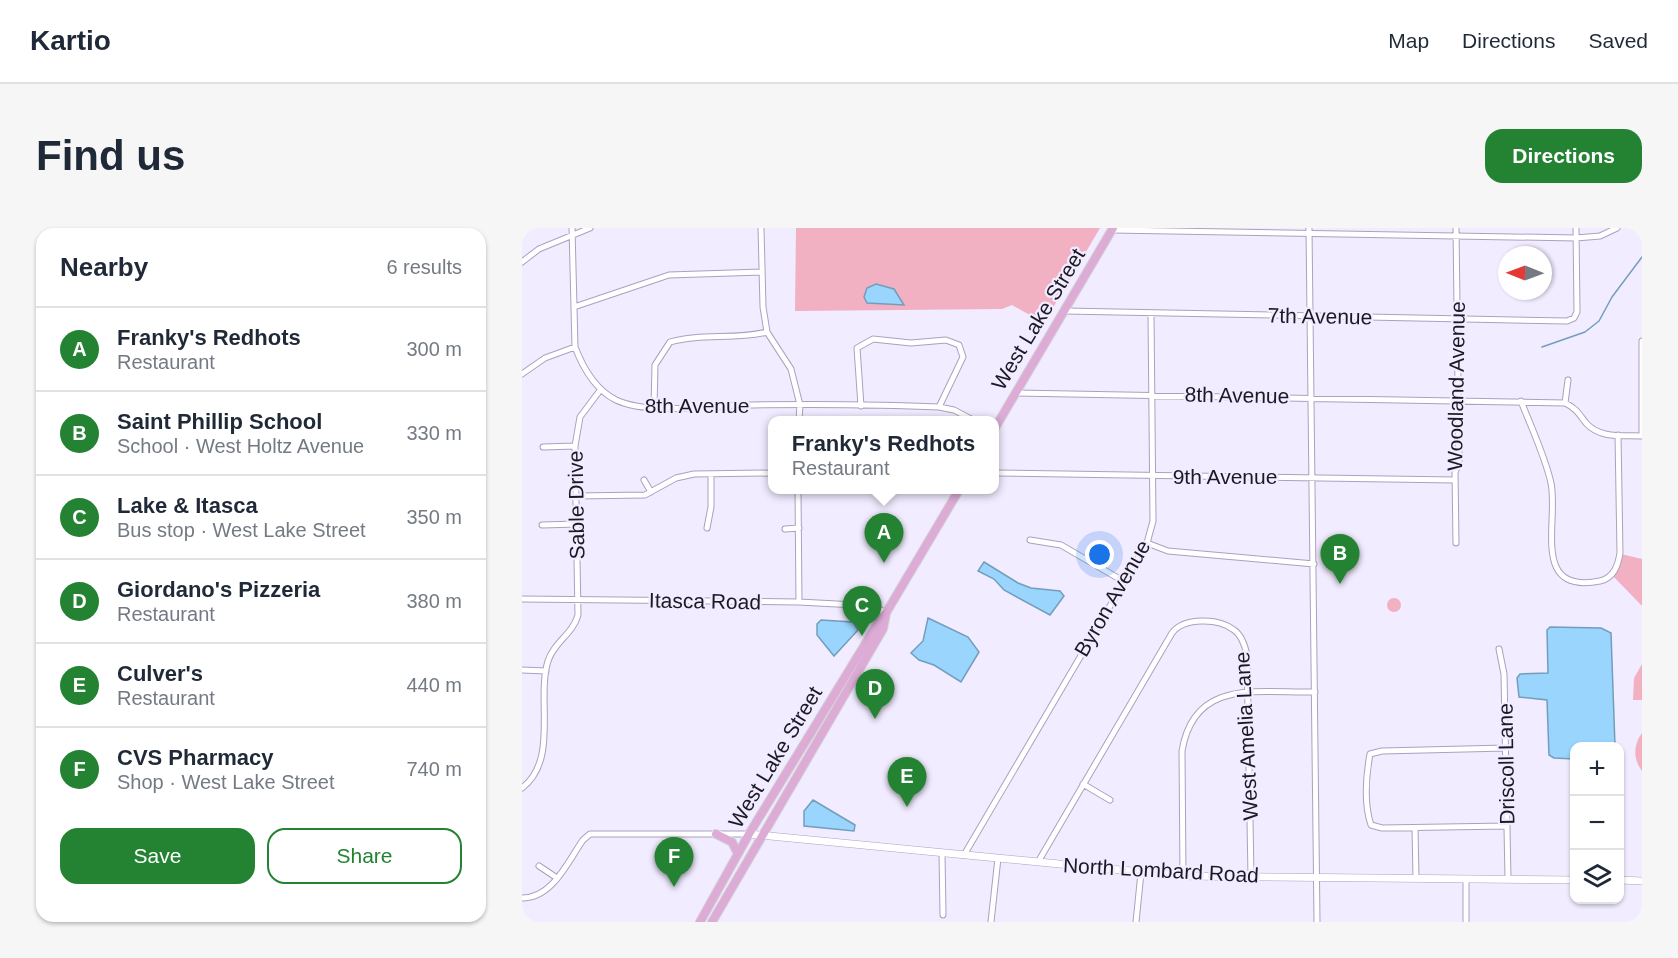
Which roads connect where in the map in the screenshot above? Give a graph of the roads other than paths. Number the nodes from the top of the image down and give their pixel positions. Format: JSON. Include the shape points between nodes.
{"nodes":[{"id":1,"x":590,"y":228,"type":"edge"},
{"id":2,"x":761,"y":228,"type":"edge"},
{"id":3,"x":1456,"y":228,"type":"edge"},
{"id":4,"x":1576,"y":228,"type":"edge"},
{"id":5,"x":1617,"y":228,"type":"edge"},
{"id":6,"x":1113,"y":229,"type":"edge"},
{"id":7,"x":572,"y":231,"type":"edge"},
{"id":8,"x":1309,"y":231,"type":"edge"},
{"id":9,"x":1456,"y":236,"type":"junction"},
{"id":10,"x":1576,"y":238,"type":"junction"},
{"id":11,"x":522,"y":262,"type":"edge"},
{"id":12,"x":762,"y":272,"type":"junction"},
{"id":13,"x":574,"y":307,"type":"junction"},
{"id":14,"x":1065,"y":311,"type":"junction"},
{"id":15,"x":1151,"y":313,"type":"junction"},
{"id":16,"x":1310,"y":316,"type":"junction"},
{"id":17,"x":1457,"y":319,"type":"junction"},
{"id":18,"x":767,"y":332,"type":"junction"},
{"id":19,"x":1642,"y":341,"type":"edge"},
{"id":20,"x":575,"y":347,"type":"junction"},
{"id":21,"x":522,"y":374,"type":"edge"},
{"id":22,"x":1568,"y":380,"type":"dead end"},
{"id":23,"x":601,"y":389,"type":"junction"},
{"id":24,"x":1015,"y":393,"type":"junction"},
{"id":25,"x":1152,"y":394,"type":"junction"},
{"id":26,"x":1312,"y":396,"type":"junction"},
{"id":27,"x":1458,"y":399,"type":"junction"},
{"id":28,"x":1521,"y":401,"type":"junction"},
{"id":29,"x":1565,"y":403,"type":"junction"},
{"id":30,"x":800,"y":405,"type":"junction"},
{"id":31,"x":861,"y":406,"type":"junction"},
{"id":32,"x":654,"y":407,"type":"junction"},
{"id":33,"x":939,"y":407,"type":"junction"},
{"id":34,"x":799,"y":416,"type":"edge"},
{"id":35,"x":965,"y":416,"type":"edge"},
{"id":36,"x":999,"y":421,"type":"edge"},
{"id":37,"x":1642,"y":434,"type":"edge"},
{"id":38,"x":1618,"y":435,"type":"junction"},
{"id":39,"x":575,"y":446,"type":"junction"},
{"id":40,"x":543,"y":447,"type":"dead end"},
{"id":41,"x":768,"y":473,"type":"edge"},
{"id":42,"x":999,"y":473,"type":"edge"},
{"id":43,"x":711,"y":474,"type":"junction"},
{"id":44,"x":1153,"y":476,"type":"junction"},
{"id":45,"x":1313,"y":476,"type":"junction"},
{"id":46,"x":644,"y":480,"type":"dead end"},
{"id":47,"x":1455,"y":480,"type":"junction"},
{"id":48,"x":651,"y":492,"type":"junction"},
{"id":49,"x":798,"y":494,"type":"edge"},
{"id":50,"x":956,"y":494,"type":"edge"},
{"id":51,"x":576,"y":496,"type":"junction"},
{"id":52,"x":577,"y":524,"type":"junction"},
{"id":53,"x":542,"y":525,"type":"dead end"},
{"id":54,"x":707,"y":528,"type":"dead end"},
{"id":55,"x":799,"y":528,"type":"junction"},
{"id":56,"x":785,"y":529,"type":"dead end"},
{"id":57,"x":1030,"y":540,"type":"dead end"},
{"id":58,"x":1147,"y":543,"type":"junction"},
{"id":59,"x":1456,"y":543,"type":"dead end"},
{"id":60,"x":1314,"y":564,"type":"junction"},
{"id":61,"x":1123,"y":581,"type":"junction"},
{"id":62,"x":522,"y":599,"type":"edge"},
{"id":63,"x":578,"y":600,"type":"junction"},
{"id":64,"x":799,"y":602,"type":"junction"},
{"id":65,"x":886,"y":613,"type":"junction"},
{"id":66,"x":1499,"y":649,"type":"dead end"},
{"id":67,"x":522,"y":670,"type":"edge"},
{"id":68,"x":546,"y":671,"type":"junction"},
{"id":69,"x":1315,"y":692,"type":"junction"},
{"id":70,"x":1247,"y":693,"type":"junction"},
{"id":71,"x":1506,"y":748,"type":"junction"},
{"id":72,"x":524,"y":784,"type":"edge"},
{"id":73,"x":1083,"y":784,"type":"junction"},
{"id":74,"x":1110,"y":800,"type":"dead end"},
{"id":75,"x":1507,"y":826,"type":"junction"},
{"id":76,"x":1415,"y":828,"type":"junction"},
{"id":77,"x":716,"y":834,"type":"junction"},
{"id":78,"x":749,"y":834,"type":"junction"},
{"id":79,"x":764,"y":834,"type":"junction"},
{"id":80,"x":942,"y":853,"type":"junction"},
{"id":81,"x":738,"y":854,"type":"junction"},
{"id":82,"x":964,"y":855,"type":"junction"},
{"id":83,"x":998,"y":858,"type":"junction"},
{"id":84,"x":1038,"y":862,"type":"junction"},
{"id":85,"x":539,"y":866,"type":"dead end"},
{"id":86,"x":1141,"y":873,"type":"junction"},
{"id":87,"x":1183,"y":876,"type":"junction"},
{"id":88,"x":1251,"y":876,"type":"junction"},
{"id":89,"x":1318,"y":876,"type":"junction"},
{"id":90,"x":557,"y":878,"type":"junction"},
{"id":91,"x":1416,"y":878,"type":"junction"},
{"id":92,"x":1466,"y":879,"type":"junction"},
{"id":93,"x":1508,"y":879,"type":"junction"},
{"id":94,"x":1570,"y":880,"type":"edge"},
{"id":95,"x":1624,"y":880,"type":"edge"},
{"id":96,"x":1642,"y":880,"type":"edge"},
{"id":97,"x":522,"y":898,"type":"edge"},
{"id":98,"x":943,"y":915,"type":"dead end"},
{"id":99,"x":700,"y":922,"type":"edge"},
{"id":100,"x":712,"y":922,"type":"edge"},
{"id":101,"x":991,"y":922,"type":"edge"},
{"id":102,"x":1136,"y":922,"type":"edge"},
{"id":103,"x":1317,"y":922,"type":"edge"},
{"id":104,"x":1466,"y":922,"type":"edge"}],
"edges":[{"from":1,"to":7,"type":"street"},
{"from":2,"to":12,"type":"street"},
{"from":3,"to":9,"type":"street","name":"Woodland Avenue"},
{"from":4,"to":10,"type":"street"},
{"from":5,"to":10,"type":"street","via":[[1600,236]]},
{"from":6,"to":8,"type":"street"},
{"from":6,"to":14,"type":"main road","name":"West Lake Street"},
{"from":7,"to":11,"type":"street"},
{"from":7,"to":13,"type":"street"},
{"from":8,"to":9,"type":"street"},
{"from":8,"to":16,"type":"street"},
{"from":9,"to":10,"type":"street"},
{"from":9,"to":17,"type":"street","name":"Woodland Avenue"},
{"from":10,"to":17,"type":"street","name":"7th Avenue","via":[[1574,318]]},
{"from":12,"to":13,"type":"street","via":[[669,275]]},
{"from":12,"to":18,"type":"street"},
{"from":13,"to":20,"type":"street"},
{"from":14,"to":15,"type":"street","name":"7th Avenue"},
{"from":14,"to":24,"type":"main road","name":"West Lake Street"},
{"from":15,"to":16,"type":"street","name":"7th Avenue"},
{"from":15,"to":25,"type":"street","name":"Byron Avenue"},
{"from":16,"to":17,"type":"street","name":"7th Avenue"},
{"from":16,"to":26,"type":"street"},
{"from":17,"to":27,"type":"street","name":"Woodland Avenue"},
{"from":18,"to":30,"type":"street","via":[[791,369]]},
{"from":18,"to":32,"type":"street","via":[[743,338],[686,338],[670,342],[655,365]]},
{"from":19,"to":37,"type":"street"},
{"from":20,"to":21,"type":"street","via":[[545,358]]},
{"from":20,"to":23,"type":"street","via":[[582,366]]},
{"from":22,"to":29,"type":"street"},
{"from":23,"to":32,"type":"street","name":"8th Avenue","via":[[620,401]]},
{"from":23,"to":39,"type":"street","name":"Sable Drive","via":[[580,417]]},
{"from":24,"to":25,"type":"street","name":"8th Avenue"},
{"from":24,"to":36,"type":"main road","name":"West Lake Street"},
{"from":25,"to":26,"type":"street","name":"8th Avenue"},
{"from":25,"to":44,"type":"street","name":"Byron Avenue"},
{"from":26,"to":27,"type":"street","name":"8th Avenue"},
{"from":26,"to":45,"type":"street"},
{"from":27,"to":28,"type":"street","name":"8th Avenue"},
{"from":27,"to":47,"type":"street","name":"Woodland Avenue","via":[[1459,461]]},
{"from":28,"to":29,"type":"street","name":"8th Avenue"},
{"from":28,"to":38,"type":"street","via":[[1551,482],[1552,556],[1558,573],[1575,581],[1607,578],[1618,564]]},
{"from":29,"to":38,"type":"street","via":[[1576,408],[1598,433]]},
{"from":30,"to":31,"type":"street","name":"8th Avenue"},
{"from":30,"to":32,"type":"street","name":"8th Avenue"},
{"from":30,"to":34,"type":"street"},
{"from":31,"to":33,"type":"street","name":"8th Avenue"},
{"from":31,"to":33,"type":"street","via":[[857,348],[873,339],[909,343],[946,340],[959,345],[963,357]]},
{"from":33,"to":35,"type":"street","name":"8th Avenue"},
{"from":37,"to":38,"type":"street"},
{"from":39,"to":40,"type":"street"},
{"from":39,"to":51,"type":"street","name":"Sable Drive"},
{"from":41,"to":43,"type":"street"},
{"from":42,"to":44,"type":"street","name":"9th Avenue"},
{"from":43,"to":48,"type":"street","via":[[676,478]]},
{"from":43,"to":54,"type":"street"},
{"from":44,"to":45,"type":"street","name":"9th Avenue"},
{"from":44,"to":58,"type":"street","name":"Byron Avenue","via":[[1153,521]]},
{"from":45,"to":47,"type":"street","name":"9th Avenue"},
{"from":45,"to":60,"type":"street"},
{"from":46,"to":48,"type":"street"},
{"from":47,"to":59,"type":"street","name":"Woodland Avenue"},
{"from":48,"to":51,"type":"street"},
{"from":49,"to":55,"type":"street"},
{"from":50,"to":65,"type":"main road","name":"West Lake Street"},
{"from":51,"to":52,"type":"street","name":"Sable Drive"},
{"from":52,"to":53,"type":"street"},
{"from":52,"to":63,"type":"street","name":"Sable Drive"},
{"from":55,"to":56,"type":"street"},
{"from":55,"to":64,"type":"street"},
{"from":57,"to":61,"type":"street","via":[[1061,545]]},
{"from":58,"to":60,"type":"street","via":[[1168,551]]},
{"from":58,"to":61,"type":"street","name":"Byron Avenue"},
{"from":60,"to":69,"type":"street"},
{"from":61,"to":82,"type":"street","name":"Byron Avenue"},
{"from":62,"to":63,"type":"street","name":"Itasca Road"},
{"from":63,"to":64,"type":"street","name":"Itasca Road"},
{"from":63,"to":68,"type":"street","name":"Sable Drive","via":[[575,624],[552,652]]},
{"from":64,"to":65,"type":"street","name":"Itasca Road","via":[[874,606]]},
{"from":65,"to":78,"type":"main road","name":"West Lake Street"},
{"from":65,"to":79,"type":"main road","name":"West Lake Street","via":[[883,629]]},
{"from":66,"to":71,"type":"street","name":"Driscoll Lane","via":[[1504,666]]},
{"from":67,"to":68,"type":"street"},
{"from":68,"to":72,"type":"street","name":"Sable Drive","via":[[542,752],[537,771]]},
{"from":69,"to":70,"type":"street"},
{"from":69,"to":89,"type":"street"},
{"from":70,"to":73,"type":"street","name":"West Amelia Lane","via":[[1245,646],[1233,628],[1194,621],[1181,624]]},
{"from":70,"to":87,"type":"street","via":[[1222,695],[1206,704],[1196,712],[1185,735]]},
{"from":70,"to":88,"type":"street","name":"West Amelia Lane"},
{"from":71,"to":75,"type":"street","name":"Driscoll Lane"},
{"from":71,"to":76,"type":"street","via":[[1370,754],[1367,767],[1371,825]]},
{"from":73,"to":74,"type":"street"},
{"from":73,"to":84,"type":"street"},
{"from":75,"to":76,"type":"street"},
{"from":75,"to":93,"type":"street","name":"Driscoll Lane"},
{"from":76,"to":91,"type":"street"},
{"from":77,"to":78,"type":"street"},
{"from":77,"to":81,"type":"main road","via":[[732,842]]},
{"from":77,"to":90,"type":"street","via":[[590,834]]},
{"from":78,"to":79,"type":"street","name":"North Lombard Road"},
{"from":78,"to":81,"type":"main road","name":"West Lake Street"},
{"from":79,"to":80,"type":"street","name":"North Lombard Road"},
{"from":79,"to":100,"type":"main road","name":"West Lake Street"},
{"from":80,"to":82,"type":"street","name":"North Lombard Road"},
{"from":80,"to":98,"type":"street"},
{"from":81,"to":99,"type":"main road","name":"West Lake Street"},
{"from":82,"to":83,"type":"street","name":"North Lombard Road"},
{"from":83,"to":84,"type":"street","name":"North Lombard Road"},
{"from":83,"to":101,"type":"street"},
{"from":84,"to":86,"type":"street","name":"North Lombard Road"},
{"from":85,"to":90,"type":"street"},
{"from":86,"to":87,"type":"street","name":"North Lombard Road"},
{"from":86,"to":102,"type":"street"},
{"from":87,"to":88,"type":"street","name":"North Lombard Road"},
{"from":88,"to":89,"type":"street","name":"North Lombard Road"},
{"from":89,"to":91,"type":"street","name":"North Lombard Road"},
{"from":89,"to":103,"type":"street"},
{"from":90,"to":97,"type":"street","via":[[541,893]]},
{"from":91,"to":92,"type":"street","name":"North Lombard Road"},
{"from":92,"to":93,"type":"street","name":"North Lombard Road"},
{"from":92,"to":104,"type":"street"},
{"from":93,"to":94,"type":"street","name":"North Lombard Road"},
{"from":95,"to":96,"type":"street"}]}
